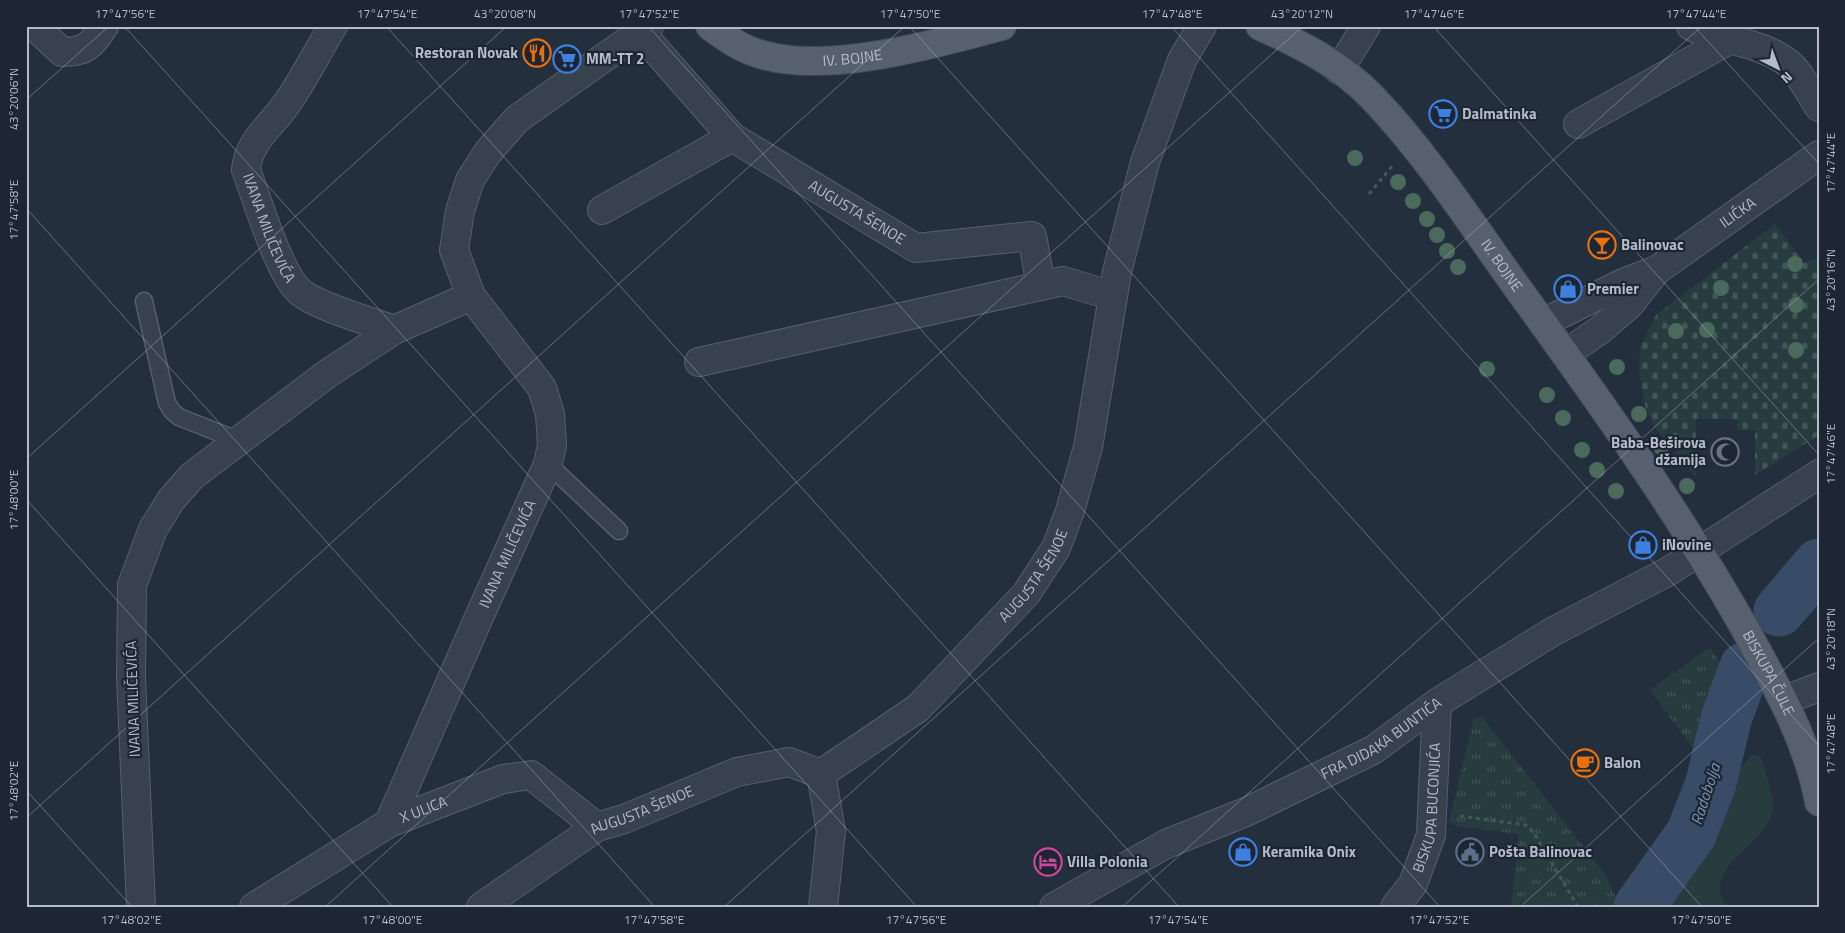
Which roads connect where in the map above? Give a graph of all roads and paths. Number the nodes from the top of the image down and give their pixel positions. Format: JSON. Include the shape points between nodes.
{"nodes":[{"id":1,"x":34,"y":26,"type":"edge"},
{"id":2,"x":104,"y":26,"type":"edge"},
{"id":3,"x":333,"y":26,"type":"edge"},
{"id":4,"x":710,"y":26,"type":"edge"},
{"id":5,"x":1002,"y":26,"type":"edge"},
{"id":6,"x":1202,"y":26,"type":"edge"},
{"id":7,"x":1260,"y":26,"type":"edge"},
{"id":8,"x":1691,"y":26,"type":"edge"},
{"id":9,"x":645,"y":30,"type":"edge"},
{"id":10,"x":1360,"y":30,"type":"edge"},
{"id":11,"x":1729,"y":40,"type":"junction"},
{"id":12,"x":1339,"y":70,"type":"junction"},
{"id":13,"x":1819,"y":107,"type":"edge"},
{"id":14,"x":1578,"y":124,"type":"dead end"},
{"id":15,"x":732,"y":137,"type":"junction"},
{"id":16,"x":1412,"y":142,"type":"junction"},
{"id":17,"x":1819,"y":155,"type":"edge"},
{"id":18,"x":1369,"y":194,"type":"dead end"},
{"id":19,"x":602,"y":210,"type":"dead end"},
{"id":20,"x":1657,"y":270,"type":"junction"},
{"id":21,"x":1041,"y":286,"type":"junction"},
{"id":22,"x":471,"y":296,"type":"junction"},
{"id":23,"x":1113,"y":296,"type":"junction"},
{"id":24,"x":144,"y":301,"type":"dead end"},
{"id":25,"x":1543,"y":323,"type":"junction"},
{"id":26,"x":394,"y":330,"type":"junction"},
{"id":27,"x":1565,"y":354,"type":"junction"},
{"id":28,"x":699,"y":362,"type":"dead end"},
{"id":29,"x":237,"y":440,"type":"junction"},
{"id":30,"x":548,"y":464,"type":"junction"},
{"id":31,"x":1819,"y":474,"type":"edge"},
{"id":32,"x":619,"y":531,"type":"dead end"},
{"id":33,"x":1699,"y":551,"type":"junction"},
{"id":34,"x":1819,"y":687,"type":"edge"},
{"id":35,"x":1784,"y":700,"type":"junction"},
{"id":36,"x":1437,"y":703,"type":"junction"},
{"id":37,"x":820,"y":774,"type":"junction"},
{"id":38,"x":1819,"y":802,"type":"edge"},
{"id":39,"x":1432,"y":813,"type":"junction"},
{"id":40,"x":389,"y":823,"type":"junction"},
{"id":41,"x":596,"y":827,"type":"junction"},
{"id":42,"x":141,"y":907,"type":"edge"},
{"id":43,"x":254,"y":907,"type":"edge"},
{"id":44,"x":481,"y":907,"type":"edge"},
{"id":45,"x":823,"y":907,"type":"edge"},
{"id":46,"x":1054,"y":907,"type":"edge"},
{"id":47,"x":1395,"y":907,"type":"edge"},
{"id":48,"x":1578,"y":907,"type":"edge"}],
"edges":[{"from":1,"to":2,"type":"street","via":[[62,52],[80,52],[94,41]]},
{"from":3,"to":26,"type":"street","name":"IVANA MILIČEVIĆA","via":[[286,105],[252,146],[246,170],[286,275],[298,291]]},
{"from":4,"to":5,"type":"main road","name":"IV. BOJNE","via":[[732,42],[762,55],[795,60],[848,59],[936,44]]},
{"from":6,"to":23,"type":"street","name":"AUGUSTA ŠENOE","via":[[1182,60],[1145,162]]},
{"from":7,"to":12,"type":"main road","name":"IV. BOJNE","via":[[1305,47]]},
{"from":8,"to":11,"type":"street"},
{"from":9,"to":15,"type":"street","name":"AUGUSTA ŠENOE"},
{"from":9,"to":22,"type":"street","name":"IVANA MILIČEVIĆA","via":[[517,119],[474,173],[460,211],[454,250]]},
{"from":10,"to":12,"type":"street"},
{"from":11,"to":13,"type":"street","via":[[1761,48],[1789,63]]},
{"from":11,"to":14,"type":"street"},
{"from":12,"to":16,"type":"main road","name":"IV. BOJNE","via":[[1369,94]]},
{"from":15,"to":19,"type":"street"},
{"from":15,"to":21,"type":"street","name":"AUGUSTA ŠENOE","via":[[916,248],[1032,236]]},
{"from":16,"to":18,"type":"path"},
{"from":16,"to":25,"type":"main road","name":"IV. BOJNE"},
{"from":17,"to":20,"type":"street","name":"ILIĆKA"},
{"from":20,"to":25,"type":"street","name":"ILIĆKA","via":[[1625,282]]},
{"from":20,"to":27,"type":"street","name":"ILIĆKA","via":[[1629,305]]},
{"from":21,"to":23,"type":"street","via":[[1064,281]]},
{"from":21,"to":28,"type":"street"},
{"from":22,"to":26,"type":"street","name":"IVANA MILIČEVIĆA"},
{"from":22,"to":30,"type":"street","name":"IVANA MILIČEVIĆA","via":[[542,388],[550,414],[552,445]]},
{"from":23,"to":37,"type":"street","name":"AUGUSTA ŠENOE","via":[[1088,447],[1056,548],[1026,594],[918,708]]},
{"from":24,"to":29,"type":"lane","via":[[167,403],[172,411]]},
{"from":25,"to":27,"type":"main road","name":"IV. BOJNE"},
{"from":26,"to":29,"type":"street","name":"IVANA MILIČEVIĆA"},
{"from":27,"to":33,"type":"main road","name":"IV. BOJNE"},
{"from":29,"to":42,"type":"street","name":"IVANA MILIČEVIĆA","via":[[192,476],[171,500],[154,529],[132,585],[131,677]]},
{"from":30,"to":32,"type":"lane"},
{"from":30,"to":40,"type":"street","name":"IVANA MILIČEVIĆA"},
{"from":31,"to":33,"type":"street","name":"FRA DIDAKA BUNTIĆA"},
{"from":33,"to":35,"type":"main road","name":"BISKUPA ČULE"},
{"from":33,"to":36,"type":"street","name":"FRA DIDAKA BUNTIĆA","via":[[1669,571],[1552,632]]},
{"from":34,"to":35,"type":"street"},
{"from":35,"to":38,"type":"main road","name":"BISKUPA ČULE","via":[[1806,755]]},
{"from":36,"to":39,"type":"street","name":"BISKUPA BUCONJIĆA"},
{"from":36,"to":46,"type":"street","name":"FRA DIDAKA BUNTIĆA","via":[[1373,750],[1246,812],[1166,844]]},
{"from":37,"to":41,"type":"street","name":"AUGUSTA ŠENOE","via":[[789,762],[737,772],[624,819]]},
{"from":37,"to":45,"type":"street","via":[[831,831]]},
{"from":39,"to":47,"type":"street","name":"BISKUPA BUCONJIĆA","via":[[1431,835],[1413,884]]},
{"from":39,"to":48,"type":"path","via":[[1526,825]]},
{"from":40,"to":41,"type":"street","name":"X ULICA","via":[[503,779],[531,775]]},
{"from":40,"to":43,"type":"street","name":"X ULICA"},
{"from":41,"to":44,"type":"street","name":"AUGUSTA ŠENOE"}]}
